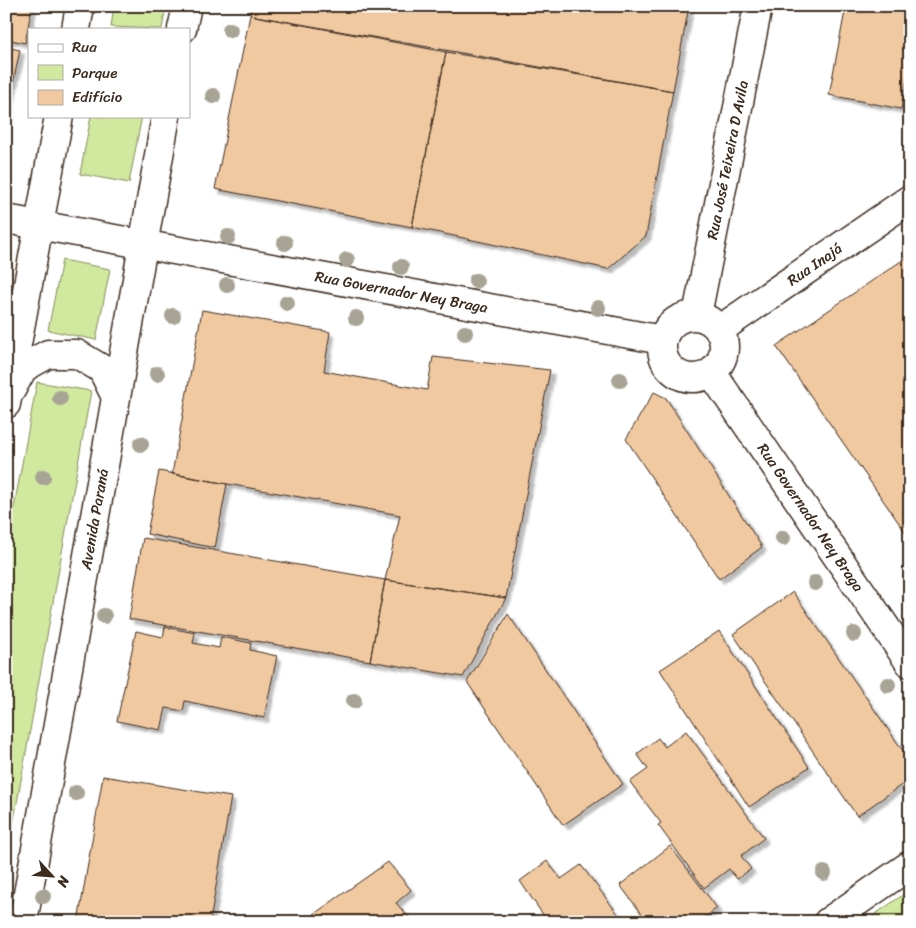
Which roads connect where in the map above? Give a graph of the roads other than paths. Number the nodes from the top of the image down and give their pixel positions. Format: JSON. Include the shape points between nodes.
{"nodes":[{"id":1,"x":187,"y":6,"type":"edge"},
{"id":2,"x":758,"y":6,"type":"edge"},
{"id":3,"x":182,"y":28,"type":"edge"},
{"id":4,"x":59,"y":118,"type":"edge"},
{"id":5,"x":166,"y":118,"type":"edge"},
{"id":6,"x":910,"y":199,"type":"edge"},
{"id":7,"x":6,"y":219,"type":"edge"},
{"id":8,"x":38,"y":225,"type":"junction"},
{"id":9,"x":142,"y":245,"type":"junction"},
{"id":10,"x":708,"y":322,"type":"junction"},
{"id":11,"x":662,"y":340,"type":"junction"},
{"id":12,"x":712,"y":372,"type":"junction"},
{"id":13,"x":115,"y":396,"type":"junction"},
{"id":14,"x":7,"y":399,"type":"edge"},
{"id":15,"x":910,"y":663,"type":"edge"},
{"id":16,"x":910,"y":865,"type":"edge"},
{"id":17,"x":22,"y":922,"type":"edge"},
{"id":18,"x":828,"y":922,"type":"edge"}],
"edges":[{"from":1,"to":3,"type":"street"},
{"from":2,"to":10,"type":"street","name":"Rua José Teixeira D Avila"},
{"from":4,"to":8,"type":"street"},
{"from":5,"to":9,"type":"street","name":"Avenida Paraná"},
{"from":6,"to":10,"type":"street","name":"Rua Inajá"},
{"from":7,"to":8,"type":"street"},
{"from":8,"to":9,"type":"street","name":"Rua Governador Ney Braga"},
{"from":8,"to":14,"type":"street"},
{"from":9,"to":11,"type":"street","name":"Rua Governador Ney Braga"},
{"from":9,"to":13,"type":"street","name":"Avenida Paraná"},
{"from":10,"to":11,"type":"street","via":[[687,316],[669,326]]},
{"from":10,"to":12,"type":"street","via":[[722,334],[725,344],[724,355]]},
{"from":11,"to":12,"type":"street","via":[[662,355],[674,372],[692,378]]},
{"from":12,"to":15,"type":"street","name":"Rua Governador Ney Braga"},
{"from":13,"to":14,"type":"street","via":[[102,369],[77,354],[48,354],[23,368]]},
{"from":13,"to":17,"type":"street","name":"Avenida Paraná"},
{"from":16,"to":18,"type":"street"}]}
